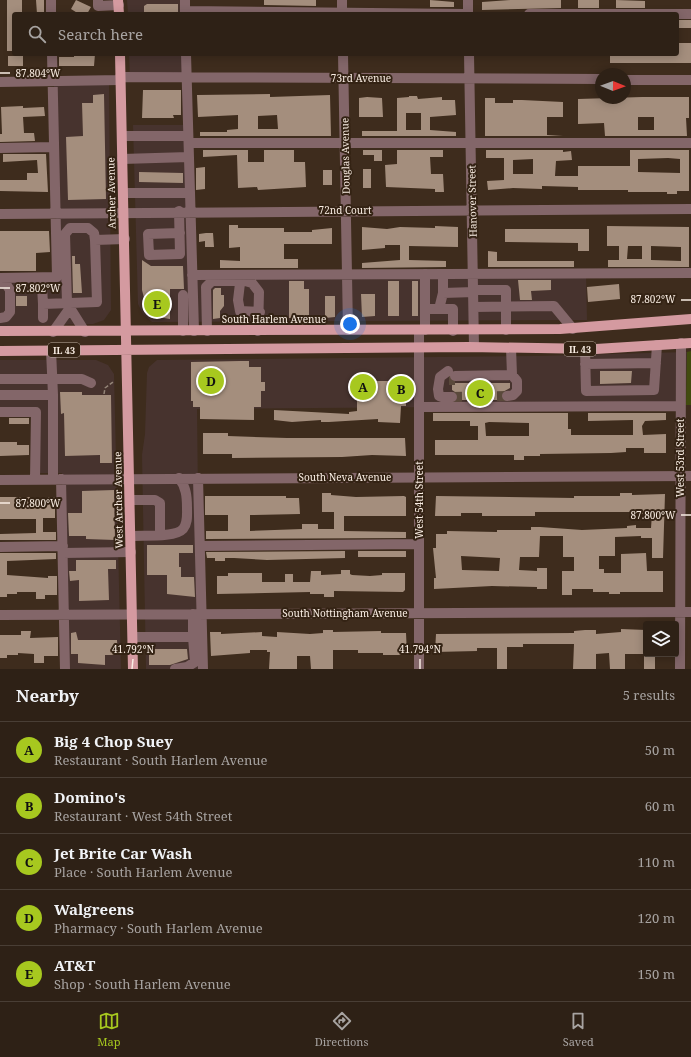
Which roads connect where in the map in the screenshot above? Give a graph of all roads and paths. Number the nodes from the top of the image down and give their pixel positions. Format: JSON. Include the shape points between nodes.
{"nodes":[{"id":1,"x":51,"y":0,"type":"edge"},
{"id":2,"x":98,"y":0,"type":"edge"},
{"id":3,"x":185,"y":0,"type":"edge"},
{"id":4,"x":342,"y":0,"type":"edge"},
{"id":5,"x":468,"y":0,"type":"edge"},
{"id":6,"x":119,"y":6,"type":"edge"},
{"id":7,"x":51,"y":12,"type":"edge"},
{"id":8,"x":185,"y":12,"type":"edge"},
{"id":9,"x":342,"y":12,"type":"edge"},
{"id":10,"x":468,"y":12,"type":"edge"},
{"id":11,"x":679,"y":14,"type":"edge"},
{"id":12,"x":691,"y":14,"type":"edge"},
{"id":13,"x":52,"y":56,"type":"edge"},
{"id":14,"x":120,"y":56,"type":"edge"},
{"id":15,"x":186,"y":56,"type":"edge"},
{"id":16,"x":343,"y":56,"type":"edge"},
{"id":17,"x":469,"y":56,"type":"edge"},
{"id":18,"x":187,"y":77,"type":"junction"},
{"id":19,"x":120,"y":78,"type":"junction"},
{"id":20,"x":344,"y":78,"type":"junction"},
{"id":21,"x":470,"y":79,"type":"junction"},
{"id":22,"x":595,"y":79,"type":"edge"},
{"id":23,"x":631,"y":80,"type":"edge"},
{"id":24,"x":691,"y":80,"type":"edge"},
{"id":25,"x":52,"y":81,"type":"junction"},
{"id":26,"x":0,"y":82,"type":"edge"},
{"id":27,"x":122,"y":136,"type":"junction"},
{"id":28,"x":188,"y":139,"type":"junction"},
{"id":29,"x":345,"y":143,"type":"junction"},
{"id":30,"x":471,"y":143,"type":"junction"},
{"id":31,"x":691,"y":143,"type":"edge"},
{"id":32,"x":54,"y":146,"type":"junction"},
{"id":33,"x":0,"y":148,"type":"edge"},
{"id":34,"x":189,"y":157,"type":"junction"},
{"id":35,"x":122,"y":159,"type":"junction"},
{"id":36,"x":123,"y":193,"type":"junction"},
{"id":37,"x":190,"y":193,"type":"junction"},
{"id":38,"x":472,"y":209,"type":"junction"},
{"id":39,"x":691,"y":209,"type":"edge"},
{"id":40,"x":346,"y":210,"type":"junction"},
{"id":41,"x":179,"y":211,"type":"junction"},
{"id":42,"x":191,"y":211,"type":"junction"},
{"id":43,"x":124,"y":212,"type":"junction"},
{"id":44,"x":55,"y":213,"type":"junction"},
{"id":45,"x":0,"y":214,"type":"edge"},
{"id":46,"x":180,"y":233,"type":"dead end"},
{"id":47,"x":125,"y":239,"type":"junction"},
{"id":48,"x":95,"y":240,"type":"junction"},
{"id":49,"x":691,"y":273,"type":"edge"},
{"id":50,"x":347,"y":274,"type":"junction"},
{"id":51,"x":425,"y":274,"type":"junction"},
{"id":52,"x":443,"y":274,"type":"junction"},
{"id":53,"x":474,"y":274,"type":"junction"},
{"id":54,"x":192,"y":275,"type":"junction"},
{"id":55,"x":0,"y":278,"type":"edge"},
{"id":56,"x":241,"y":278,"type":"junction"},
{"id":57,"x":0,"y":283,"type":"edge"},
{"id":58,"x":42,"y":286,"type":"dead end"},
{"id":59,"x":474,"y":291,"type":"junction"},
{"id":60,"x":442,"y":293,"type":"junction"},
{"id":61,"x":183,"y":295,"type":"dead end"},
{"id":62,"x":43,"y":304,"type":"junction"},
{"id":63,"x":69,"y":305,"type":"junction"},
{"id":64,"x":474,"y":307,"type":"junction"},
{"id":65,"x":506,"y":307,"type":"junction"},
{"id":66,"x":425,"y":309,"type":"junction"},
{"id":67,"x":439,"y":309,"type":"junction"},
{"id":68,"x":260,"y":312,"type":"junction"},
{"id":69,"x":0,"y":318,"type":"edge"},
{"id":70,"x":43,"y":318,"type":"dead end"},
{"id":71,"x":691,"y":320,"type":"edge"},
{"id":72,"x":573,"y":329,"type":"junction"},
{"id":73,"x":348,"y":330,"type":"junction"},
{"id":74,"x":422,"y":330,"type":"junction"},
{"id":75,"x":506,"y":330,"type":"junction"},
{"id":76,"x":0,"y":331,"type":"edge"},
{"id":77,"x":127,"y":331,"type":"junction"},
{"id":78,"x":189,"y":331,"type":"junction"},
{"id":79,"x":207,"y":331,"type":"junction"},
{"id":80,"x":258,"y":331,"type":"junction"},
{"id":81,"x":453,"y":331,"type":"junction"},
{"id":82,"x":474,"y":331,"type":"junction"},
{"id":83,"x":53,"y":332,"type":"junction"},
{"id":84,"x":85,"y":332,"type":"junction"},
{"id":85,"x":680,"y":343,"type":"junction"},
{"id":86,"x":691,"y":343,"type":"edge"},
{"id":87,"x":657,"y":345,"type":"junction"},
{"id":88,"x":474,"y":347,"type":"junction"},
{"id":89,"x":127,"y":348,"type":"junction"},
{"id":90,"x":419,"y":348,"type":"junction"},
{"id":91,"x":511,"y":348,"type":"junction"},
{"id":92,"x":585,"y":349,"type":"junction"},
{"id":93,"x":51,"y":350,"type":"junction"},
{"id":94,"x":0,"y":351,"type":"edge"},
{"id":95,"x":656,"y":363,"type":"junction"},
{"id":96,"x":585,"y":364,"type":"junction"},
{"id":97,"x":512,"y":375,"type":"junction"},
{"id":98,"x":0,"y":379,"type":"edge"},
{"id":99,"x":51,"y":379,"type":"junction"},
{"id":100,"x":91,"y":382,"type":"dead end"},
{"id":101,"x":113,"y":382,"type":"dead end"},
{"id":102,"x":104,"y":394,"type":"dead end"},
{"id":103,"x":53,"y":395,"type":"junction"},
{"id":104,"x":0,"y":396,"type":"edge"},
{"id":105,"x":507,"y":396,"type":"dead end"},
{"id":106,"x":452,"y":397,"type":"tunnel mouth"},
{"id":107,"x":680,"y":406,"type":"junction"},
{"id":108,"x":419,"y":407,"type":"junction"},
{"id":109,"x":0,"y":412,"type":"edge"},
{"id":110,"x":680,"y":476,"type":"junction"},
{"id":111,"x":691,"y":476,"type":"edge"},
{"id":112,"x":419,"y":477,"type":"junction"},
{"id":113,"x":130,"y":478,"type":"junction"},
{"id":114,"x":179,"y":478,"type":"junction"},
{"id":115,"x":198,"y":478,"type":"junction"},
{"id":116,"x":57,"y":479,"type":"junction"},
{"id":117,"x":0,"y":480,"type":"edge"},
{"id":118,"x":35,"y":480,"type":"junction"},
{"id":119,"x":130,"y":500,"type":"junction"},
{"id":120,"x":160,"y":535,"type":"junction"},
{"id":121,"x":131,"y":536,"type":"junction"},
{"id":122,"x":419,"y":544,"type":"junction"},
{"id":123,"x":200,"y":546,"type":"junction"},
{"id":124,"x":0,"y":547,"type":"edge"},
{"id":125,"x":63,"y":550,"type":"junction"},
{"id":126,"x":131,"y":552,"type":"junction"},
{"id":127,"x":680,"y":612,"type":"junction"},
{"id":128,"x":691,"y":612,"type":"edge"},
{"id":129,"x":419,"y":613,"type":"junction"},
{"id":130,"x":132,"y":614,"type":"junction"},
{"id":131,"x":197,"y":614,"type":"junction"},
{"id":132,"x":0,"y":615,"type":"edge"},
{"id":133,"x":64,"y":615,"type":"junction"},
{"id":134,"x":133,"y":637,"type":"junction"},
{"id":135,"x":193,"y":637,"type":"junction"},
{"id":136,"x":65,"y":669,"type":"edge"},
{"id":137,"x":133,"y":669,"type":"edge"},
{"id":138,"x":174,"y":669,"type":"edge"},
{"id":139,"x":203,"y":669,"type":"edge"},
{"id":140,"x":419,"y":669,"type":"edge"},
{"id":141,"x":680,"y":669,"type":"edge"}],
"edges":[{"from":1,"to":7,"type":"street"},
{"from":2,"to":6,"type":"street","via":[[98,6]]},
{"from":3,"to":8,"type":"street"},
{"from":4,"to":9,"type":"street"},
{"from":5,"to":10,"type":"street"},
{"from":11,"to":12,"type":"street"},
{"from":13,"to":25,"type":"street"},
{"from":14,"to":19,"type":"main road","name":"Archer Avenue"},
{"from":15,"to":18,"type":"street"},
{"from":16,"to":20,"type":"street","name":"Douglas Avenue"},
{"from":17,"to":21,"type":"street","name":"Hanover Street"},
{"from":18,"to":19,"type":"street","name":"73rd Avenue"},
{"from":18,"to":20,"type":"street","name":"73rd Avenue"},
{"from":18,"to":28,"type":"street"},
{"from":19,"to":25,"type":"street","name":"73rd Avenue"},
{"from":19,"to":27,"type":"main road","name":"Archer Avenue"},
{"from":20,"to":21,"type":"street","name":"73rd Avenue"},
{"from":20,"to":29,"type":"street","name":"Douglas Avenue"},
{"from":21,"to":22,"type":"street","name":"73rd Avenue"},
{"from":21,"to":30,"type":"street","name":"Hanover Street"},
{"from":23,"to":24,"type":"street"},
{"from":25,"to":26,"type":"street","name":"73rd Avenue"},
{"from":25,"to":32,"type":"street"},
{"from":27,"to":28,"type":"street"},
{"from":27,"to":35,"type":"main road","name":"Archer Avenue"},
{"from":28,"to":29,"type":"street"},
{"from":28,"to":34,"type":"street"},
{"from":29,"to":30,"type":"street"},
{"from":29,"to":40,"type":"street","name":"Douglas Avenue"},
{"from":30,"to":31,"type":"street"},
{"from":30,"to":38,"type":"street","name":"Hanover Street"},
{"from":32,"to":33,"type":"street"},
{"from":32,"to":44,"type":"street"},
{"from":34,"to":35,"type":"street"},
{"from":34,"to":37,"type":"street"},
{"from":35,"to":36,"type":"main road","name":"Archer Avenue"},
{"from":36,"to":37,"type":"street"},
{"from":36,"to":43,"type":"main road","name":"Archer Avenue"},
{"from":37,"to":42,"type":"street"},
{"from":38,"to":39,"type":"street","name":"72nd Court"},
{"from":38,"to":40,"type":"street","name":"72nd Court"},
{"from":38,"to":53,"type":"street","name":"Hanover Street"},
{"from":40,"to":42,"type":"street","name":"72nd Court"},
{"from":40,"to":50,"type":"street","name":"Douglas Avenue"},
{"from":41,"to":42,"type":"street","name":"72nd Court"},
{"from":41,"to":43,"type":"street","name":"72nd Court"},
{"from":41,"to":46,"type":"street"},
{"from":42,"to":54,"type":"street"},
{"from":43,"to":44,"type":"street","name":"72nd Court"},
{"from":43,"to":47,"type":"main road","name":"Archer Avenue"},
{"from":44,"to":45,"type":"street","name":"72nd Court"},
{"from":44,"to":55,"type":"street","via":[[56,277]]},
{"from":47,"to":48,"type":"street"},
{"from":47,"to":77,"type":"main road","name":"Archer Avenue"},
{"from":48,"to":63,"type":"street","via":[[97,302]]},
{"from":48,"to":63,"type":"street","via":[[94,233],[88,228],[70,228],[65,234]]},
{"from":49,"to":53,"type":"street"},
{"from":50,"to":51,"type":"street"},
{"from":50,"to":56,"type":"street"},
{"from":50,"to":73,"type":"street","name":"Douglas Avenue"},
{"from":51,"to":52,"type":"street"},
{"from":51,"to":66,"type":"street","name":"West 54th Street"},
{"from":52,"to":53,"type":"street"},
{"from":52,"to":60,"type":"street"},
{"from":53,"to":59,"type":"street","name":"Hanover Street"},
{"from":54,"to":56,"type":"street"},
{"from":54,"to":78,"type":"street"},
{"from":56,"to":68,"type":"street","via":[[252,283],[259,292]]},
{"from":56,"to":68,"type":"street","via":[[238,300],[240,311]]},
{"from":56,"to":79,"type":"street","via":[[212,281],[207,284]]},
{"from":57,"to":69,"type":"street","via":[[6,284],[10,290],[10,312],[6,317]]},
{"from":58,"to":62,"type":"street"},
{"from":59,"to":60,"type":"street"},
{"from":59,"to":64,"type":"street","name":"Hanover Street"},
{"from":59,"to":65,"type":"street","via":[[506,290]]},
{"from":60,"to":67,"type":"street"},
{"from":61,"to":78,"type":"street"},
{"from":62,"to":63,"type":"street"},
{"from":62,"to":70,"type":"street"},
{"from":63,"to":83,"type":"street"},
{"from":63,"to":84,"type":"street"},
{"from":64,"to":65,"type":"street"},
{"from":64,"to":82,"type":"street","name":"Hanover Street"},
{"from":65,"to":72,"type":"street","via":[[554,306]]},
{"from":65,"to":75,"type":"street"},
{"from":66,"to":67,"type":"street"},
{"from":66,"to":74,"type":"street","name":"West 54th Street"},
{"from":67,"to":81,"type":"street","via":[[453,309]]},
{"from":68,"to":80,"type":"street"},
{"from":71,"to":72,"type":"main road","name":"South Harlem Avenue","number":"IL 43"},
{"from":72,"to":75,"type":"main road","name":"South Harlem Avenue","number":"IL 43"},
{"from":73,"to":74,"type":"main road","name":"South Harlem Avenue","number":"IL 43"},
{"from":73,"to":80,"type":"main road","name":"South Harlem Avenue","number":"IL 43"},
{"from":74,"to":81,"type":"main road","name":"South Harlem Avenue","number":"IL 43"},
{"from":74,"to":90,"type":"street","name":"West 54th Street"},
{"from":75,"to":82,"type":"main road","name":"South Harlem Avenue","number":"IL 43"},
{"from":76,"to":83,"type":"main road","name":"South Harlem Avenue","number":"IL 43"},
{"from":77,"to":78,"type":"main road","name":"South Harlem Avenue","number":"IL 43"},
{"from":77,"to":84,"type":"main road","name":"South Harlem Avenue","number":"IL 43"},
{"from":77,"to":89,"type":"main road","name":"West Archer Avenue"},
{"from":78,"to":79,"type":"main road","name":"South Harlem Avenue","number":"IL 43"},
{"from":79,"to":80,"type":"main road","name":"South Harlem Avenue","number":"IL 43"},
{"from":81,"to":82,"type":"main road","name":"South Harlem Avenue","number":"IL 43"},
{"from":82,"to":88,"type":"street","name":"Hanover Street"},
{"from":83,"to":84,"type":"main road","name":"South Harlem Avenue","number":"IL 43"},
{"from":85,"to":86,"type":"main road","number":"IL 43"},
{"from":85,"to":87,"type":"main road","number":"IL 43"},
{"from":85,"to":107,"type":"street","name":"West 53rd Street"},
{"from":87,"to":92,"type":"main road","number":"IL 43"},
{"from":87,"to":95,"type":"street"},
{"from":88,"to":90,"type":"main road","number":"IL 43"},
{"from":88,"to":91,"type":"main road","number":"IL 43"},
{"from":89,"to":90,"type":"main road","number":"IL 43"},
{"from":89,"to":93,"type":"main road","number":"IL 43"},
{"from":89,"to":113,"type":"main road","name":"West Archer Avenue"},
{"from":90,"to":108,"type":"street","name":"West 54th Street"},
{"from":91,"to":92,"type":"main road","number":"IL 43"},
{"from":91,"to":97,"type":"street"},
{"from":92,"to":96,"type":"street"},
{"from":93,"to":94,"type":"main road","number":"IL 43"},
{"from":93,"to":99,"type":"street"},
{"from":95,"to":96,"type":"street"},
{"from":95,"to":96,"type":"street","via":[[654,390],[586,392]]},
{"from":97,"to":105,"type":"street","via":[[517,382],[517,391]]},
{"from":97,"to":106,"type":"street","via":[[452,376],[438,385],[439,396]]},
{"from":98,"to":99,"type":"street"},
{"from":99,"to":100,"type":"street","via":[[82,379]]},
{"from":99,"to":103,"type":"street"},
{"from":101,"to":102,"type":"path","via":[[105,388]]},
{"from":103,"to":104,"type":"street"},
{"from":103,"to":116,"type":"street"},
{"from":107,"to":108,"type":"street"},
{"from":107,"to":110,"type":"street","name":"West 53rd Street"},
{"from":108,"to":112,"type":"street","name":"West 54th Street"},
{"from":109,"to":118,"type":"street","via":[[36,412]]},
{"from":110,"to":111,"type":"street","name":"South Neva Avenue"},
{"from":110,"to":112,"type":"street","name":"South Neva Avenue"},
{"from":110,"to":127,"type":"street","name":"West 53rd Street"},
{"from":112,"to":115,"type":"street","name":"South Neva Avenue"},
{"from":112,"to":122,"type":"street","name":"West 54th Street"},
{"from":113,"to":114,"type":"street","name":"South Neva Avenue"},
{"from":113,"to":116,"type":"street","name":"South Neva Avenue"},
{"from":113,"to":119,"type":"main road","name":"West Archer Avenue"},
{"from":114,"to":115,"type":"street","name":"South Neva Avenue"},
{"from":114,"to":120,"type":"street","via":[[186,494],[186,524],[179,532]]},
{"from":115,"to":123,"type":"street"},
{"from":116,"to":118,"type":"street","name":"South Neva Avenue"},
{"from":116,"to":125,"type":"street"},
{"from":117,"to":118,"type":"street","name":"South Neva Avenue"},
{"from":119,"to":120,"type":"street","via":[[155,500],[160,503]]},
{"from":119,"to":121,"type":"main road","name":"West Archer Avenue"},
{"from":120,"to":121,"type":"street"},
{"from":121,"to":126,"type":"main road","name":"West Archer Avenue"},
{"from":122,"to":123,"type":"street"},
{"from":122,"to":129,"type":"street","name":"West 54th Street"},
{"from":123,"to":131,"type":"street"},
{"from":124,"to":125,"type":"street"},
{"from":125,"to":126,"type":"street"},
{"from":125,"to":133,"type":"street"},
{"from":126,"to":130,"type":"main road","name":"West Archer Avenue"},
{"from":127,"to":128,"type":"street","name":"South Nottingham Avenue"},
{"from":127,"to":129,"type":"street","name":"South Nottingham Avenue"},
{"from":127,"to":141,"type":"street","name":"West 53rd Street"},
{"from":129,"to":131,"type":"street","name":"South Nottingham Avenue"},
{"from":129,"to":140,"type":"street","name":"West 54th Street"},
{"from":130,"to":131,"type":"street","name":"South Nottingham Avenue"},
{"from":130,"to":133,"type":"street","name":"South Nottingham Avenue"},
{"from":130,"to":134,"type":"main road","name":"West Archer Avenue"},
{"from":131,"to":135,"type":"street"},
{"from":131,"to":139,"type":"street"},
{"from":132,"to":133,"type":"street","name":"South Nottingham Avenue"},
{"from":133,"to":136,"type":"street"},
{"from":134,"to":135,"type":"street"},
{"from":134,"to":137,"type":"main road","name":"West Archer Avenue"},
{"from":135,"to":138,"type":"street","via":[[195,662],[188,667]]}]}
